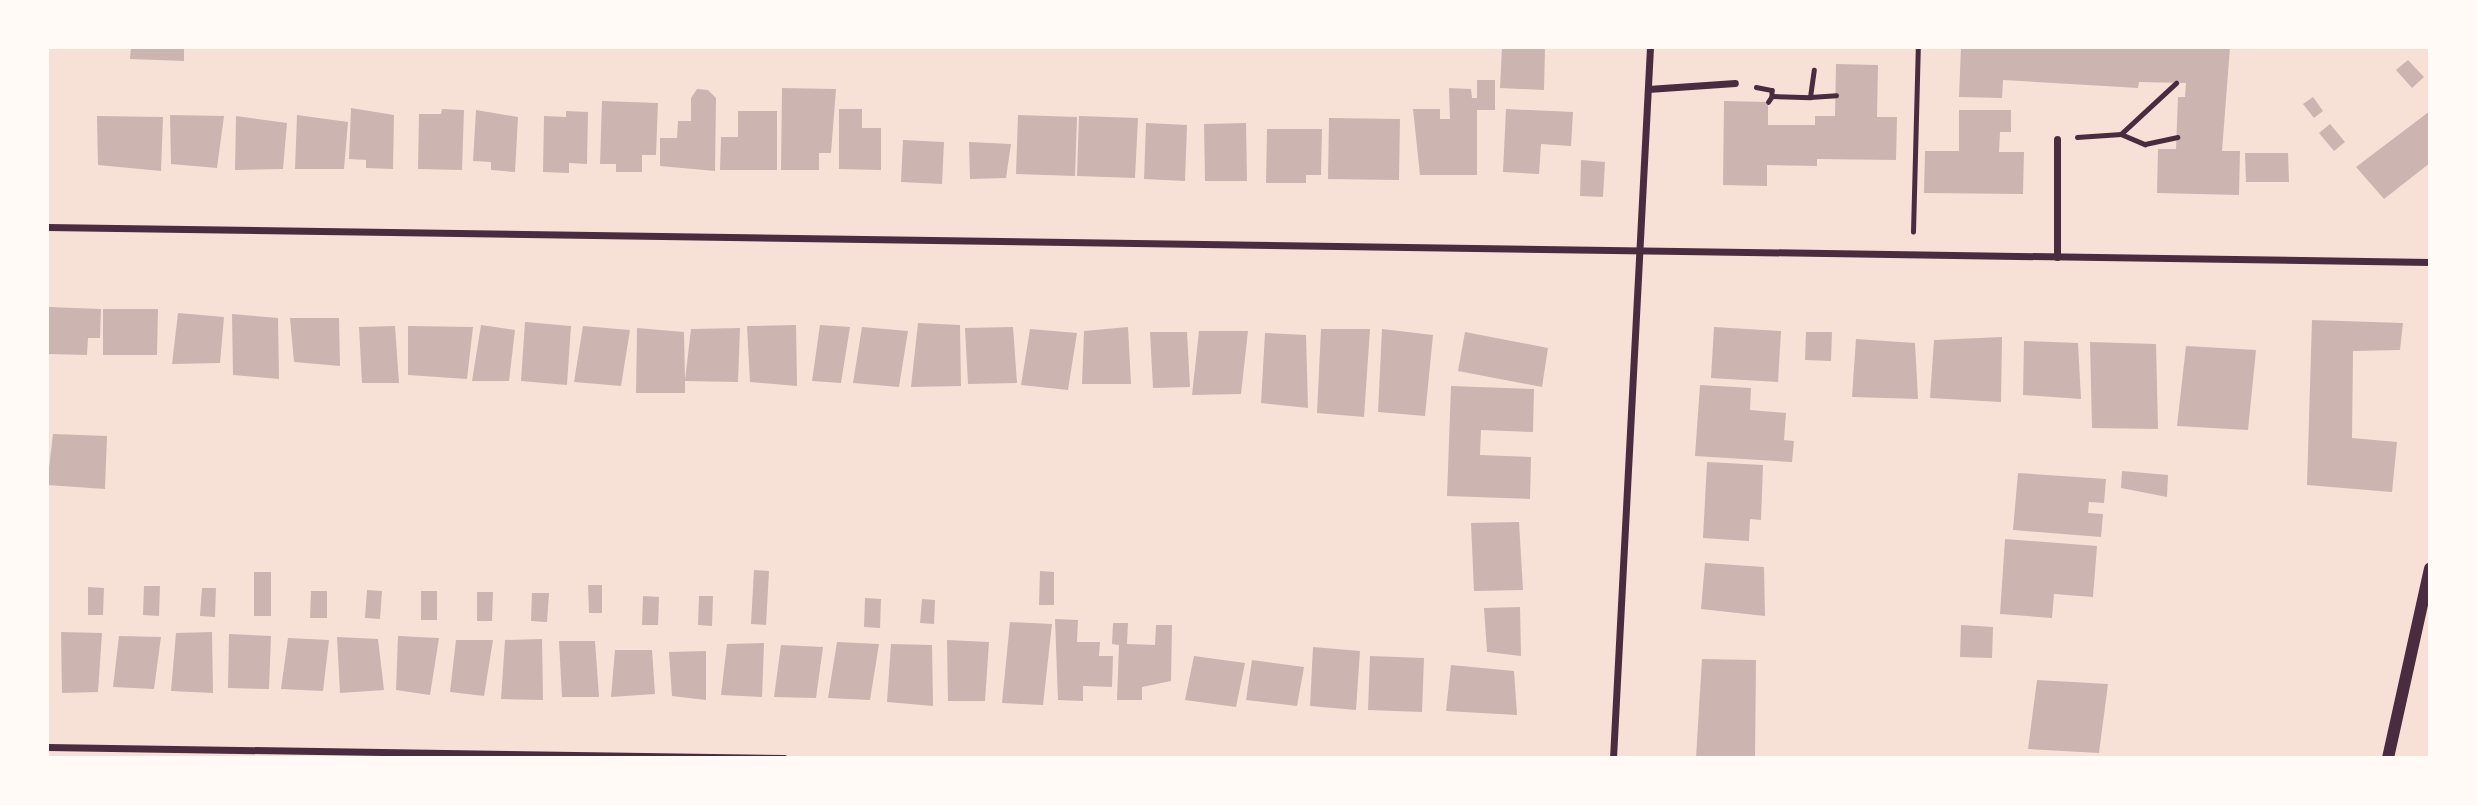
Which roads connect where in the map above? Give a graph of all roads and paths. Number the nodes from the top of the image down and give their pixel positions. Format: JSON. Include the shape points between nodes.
{"nodes":[{"id":1,"x":1650,"y":47,"type":"edge"},
{"id":2,"x":1918,"y":47,"type":"edge"},
{"id":3,"x":1814,"y":70,"type":"dead end"},
{"id":4,"x":1735,"y":83,"type":"joint"},
{"id":5,"x":2176,"y":83,"type":"dead end"},
{"id":6,"x":1648,"y":89,"type":"junction"},
{"id":7,"x":1836,"y":95,"type":"dead end"},
{"id":8,"x":1772,"y":96,"type":"junction"},
{"id":9,"x":1810,"y":97,"type":"junction"},
{"id":10,"x":1768,"y":102,"type":"dead end"},
{"id":11,"x":2121,"y":134,"type":"junction"},
{"id":12,"x":2176,"y":137,"type":"dead end"},
{"id":13,"x":2056,"y":139,"type":"joint"},
{"id":14,"x":47,"y":227,"type":"edge"},
{"id":15,"x":1640,"y":251,"type":"junction"},
{"id":16,"x":1912,"y":255,"type":"junction"},
{"id":17,"x":2057,"y":257,"type":"junction"},
{"id":18,"x":2430,"y":262,"type":"edge"},
{"id":19,"x":2430,"y":569,"type":"edge"},
{"id":20,"x":47,"y":747,"type":"edge"},
{"id":21,"x":784,"y":758,"type":"edge"},
{"id":22,"x":1613,"y":758,"type":"edge"},
{"id":23,"x":2388,"y":758,"type":"edge"}],
"edges":[{"from":1,"to":6,"type":"street"},
{"from":2,"to":16,"type":"path"},
{"from":3,"to":9,"type":"path"},
{"from":4,"to":6,"type":"street"},
{"from":4,"to":8,"type":"path","via":[[1772,90]]},
{"from":5,"to":11,"type":"path"},
{"from":6,"to":15,"type":"street"},
{"from":7,"to":9,"type":"path"},
{"from":8,"to":9,"type":"path"},
{"from":8,"to":10,"type":"path"},
{"from":11,"to":12,"type":"path","via":[[2145,144]]},
{"from":11,"to":13,"type":"path"},
{"from":13,"to":17,"type":"street"},
{"from":14,"to":15,"type":"street"},
{"from":15,"to":16,"type":"street"},
{"from":15,"to":22,"type":"street"},
{"from":16,"to":17,"type":"street"},
{"from":17,"to":18,"type":"street"},
{"from":19,"to":23,"type":"street"},
{"from":20,"to":21,"type":"street"}]}
